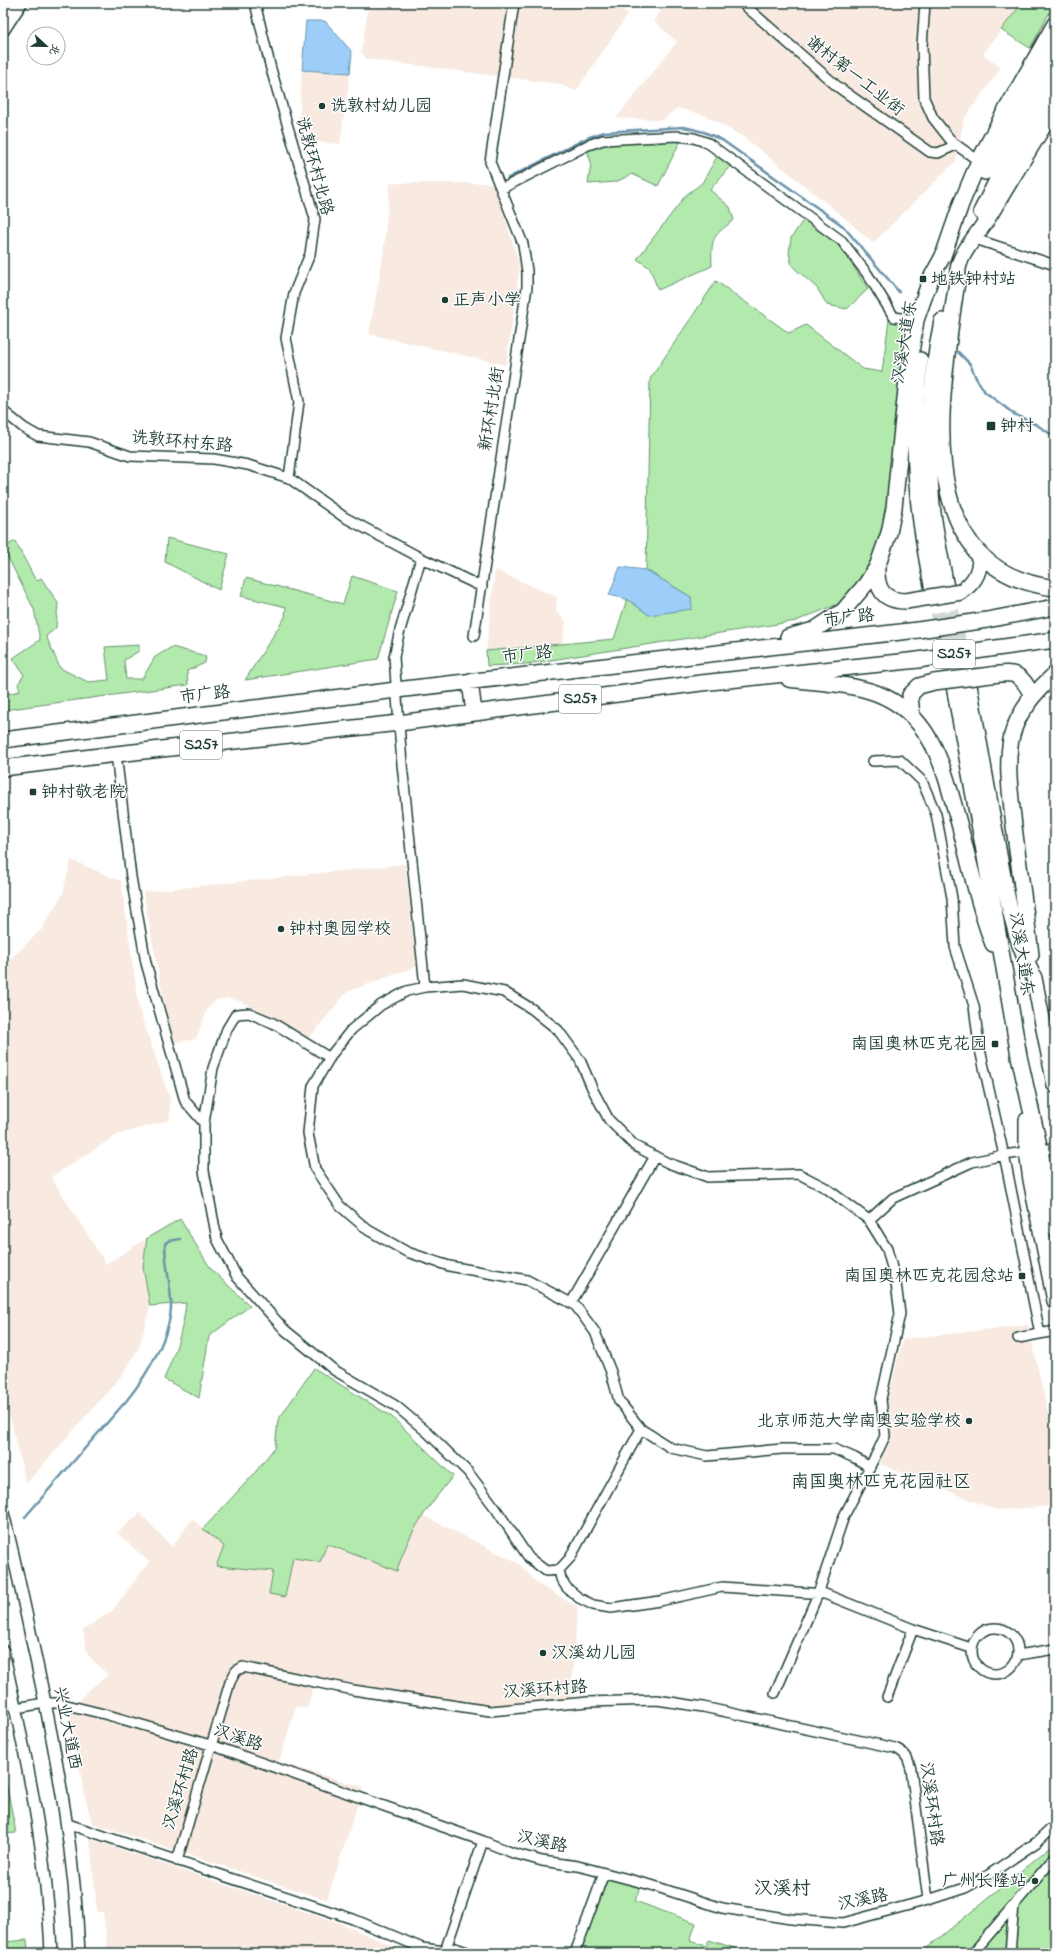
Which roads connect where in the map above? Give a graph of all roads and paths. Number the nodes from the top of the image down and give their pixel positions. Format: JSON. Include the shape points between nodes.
{"nodes":[{"id":1,"x":7,"y":3,"type":"edge"},
{"id":2,"x":20,"y":3,"type":"edge"},
{"id":3,"x":255,"y":3,"type":"edge"},
{"id":4,"x":514,"y":3,"type":"edge"},
{"id":5,"x":742,"y":3,"type":"edge"},
{"id":6,"x":925,"y":3,"type":"edge"},
{"id":7,"x":3,"y":10,"type":"edge"},
{"id":8,"x":1055,"y":24,"type":"edge"},
{"id":9,"x":3,"y":29,"type":"edge"},
{"id":10,"x":1055,"y":50,"type":"edge"},
{"id":11,"x":1055,"y":78,"type":"edge"},
{"id":12,"x":1034,"y":100,"type":"junction"},
{"id":13,"x":1055,"y":107,"type":"edge"},
{"id":14,"x":956,"y":145,"type":"junction"},
{"id":15,"x":979,"y":161,"type":"junction"},
{"id":16,"x":502,"y":189,"type":"junction"},
{"id":17,"x":975,"y":239,"type":"junction"},
{"id":18,"x":943,"y":256,"type":"junction"},
{"id":19,"x":960,"y":261,"type":"junction"},
{"id":20,"x":1054,"y":263,"type":"edge"},
{"id":21,"x":916,"y":320,"type":"junction"},
{"id":22,"x":3,"y":411,"type":"edge"},
{"id":23,"x":289,"y":478,"type":"junction"},
{"id":24,"x":972,"y":546,"type":"junction"},
{"id":25,"x":421,"y":558,"type":"junction"},
{"id":26,"x":877,"y":566,"type":"junction"},
{"id":27,"x":482,"y":587,"type":"junction"},
{"id":28,"x":1055,"y":588,"type":"edge"},
{"id":29,"x":1055,"y":608,"type":"edge"},
{"id":30,"x":474,"y":636,"type":"dead end"},
{"id":31,"x":1055,"y":640,"type":"edge"},
{"id":32,"x":747,"y":649,"type":"junction"},
{"id":33,"x":1055,"y":674,"type":"edge"},
{"id":34,"x":762,"y":676,"type":"junction"},
{"id":35,"x":470,"y":681,"type":"junction"},
{"id":36,"x":969,"y":685,"type":"tunnel mouth"},
{"id":37,"x":954,"y":686,"type":"tunnel mouth"},
{"id":38,"x":396,"y":690,"type":"junction"},
{"id":39,"x":1027,"y":706,"type":"junction"},
{"id":40,"x":474,"y":713,"type":"junction"},
{"id":41,"x":912,"y":716,"type":"junction"},
{"id":42,"x":399,"y":723,"type":"junction"},
{"id":43,"x":3,"y":740,"type":"edge"},
{"id":44,"x":116,"y":754,"type":"junction"},
{"id":45,"x":872,"y":761,"type":"dead end"},
{"id":46,"x":3,"y":768,"type":"edge"},
{"id":47,"x":1005,"y":976,"type":"junction"},
{"id":48,"x":1034,"y":978,"type":"junction"},
{"id":49,"x":425,"y":987,"type":"junction"},
{"id":50,"x":330,"y":1058,"type":"junction"},
{"id":51,"x":1055,"y":1085,"type":"edge"},
{"id":52,"x":204,"y":1123,"type":"junction"},
{"id":53,"x":1055,"y":1148,"type":"edge"},
{"id":54,"x":1033,"y":1151,"type":"junction"},
{"id":55,"x":1004,"y":1155,"type":"junction"},
{"id":56,"x":655,"y":1156,"type":"junction"},
{"id":57,"x":869,"y":1220,"type":"junction"},
{"id":58,"x":1055,"y":1228,"type":"edge"},
{"id":59,"x":1055,"y":1302,"type":"edge"},
{"id":60,"x":571,"y":1303,"type":"junction"},
{"id":61,"x":1055,"y":1331,"type":"edge"},
{"id":62,"x":1040,"y":1334,"type":"junction"},
{"id":63,"x":1018,"y":1338,"type":"dead end"},
{"id":64,"x":641,"y":1430,"type":"junction"},
{"id":65,"x":870,"y":1467,"type":"junction"},
{"id":66,"x":3,"y":1512,"type":"edge"},
{"id":67,"x":559,"y":1570,"type":"junction"},
{"id":68,"x":818,"y":1594,"type":"junction"},
{"id":69,"x":913,"y":1629,"type":"junction"},
{"id":70,"x":971,"y":1648,"type":"junction"},
{"id":71,"x":1055,"y":1649,"type":"edge"},
{"id":72,"x":3,"y":1651,"type":"edge"},
{"id":73,"x":1018,"y":1655,"type":"junction"},
{"id":74,"x":775,"y":1693,"type":"dead end"},
{"id":75,"x":887,"y":1697,"type":"dead end"},
{"id":76,"x":45,"y":1703,"type":"junction"},
{"id":77,"x":16,"y":1708,"type":"junction"},
{"id":78,"x":211,"y":1746,"type":"junction"},
{"id":79,"x":68,"y":1824,"type":"junction"},
{"id":80,"x":1055,"y":1825,"type":"edge"},
{"id":81,"x":483,"y":1841,"type":"junction"},
{"id":82,"x":1055,"y":1857,"type":"edge"},
{"id":83,"x":177,"y":1861,"type":"junction"},
{"id":84,"x":604,"y":1873,"type":"junction"},
{"id":85,"x":928,"y":1900,"type":"junction"},
{"id":86,"x":1014,"y":1905,"type":"junction"},
{"id":87,"x":445,"y":1951,"type":"junction"},
{"id":88,"x":51,"y":1953,"type":"edge"},
{"id":89,"x":79,"y":1953,"type":"edge"},
{"id":90,"x":470,"y":1953,"type":"edge"},
{"id":91,"x":575,"y":1953,"type":"edge"},
{"id":92,"x":973,"y":1953,"type":"edge"},
{"id":93,"x":1010,"y":1953,"type":"edge"}],
"edges":[{"from":1,"to":7,"type":"main road"},
{"from":2,"to":9,"type":"main road"},
{"from":3,"to":23,"type":"street","name":"诜敦环村北路","via":[[271,69],[315,219],[310,254],[294,293],[286,338],[299,402]]},
{"from":4,"to":16,"type":"street","name":"新环村北街","via":[[490,162]]},
{"from":5,"to":14,"type":"street","name":"谢村第一工业街","via":[[838,87],[930,152],[938,153]]},
{"from":6,"to":14,"type":"street","via":[[922,46],[924,98],[933,118]]},
{"from":8,"to":15,"type":"main road"},
{"from":10,"to":12,"type":"main road"},
{"from":11,"to":12,"type":"main road"},
{"from":12,"to":18,"type":"main road","name":"汉溪大道东","via":[[973,194]]},
{"from":12,"to":19,"type":"main road","name":"汉溪大道东"},
{"from":13,"to":17,"type":"main road"},
{"from":14,"to":15,"type":"street"},
{"from":15,"to":18,"type":"main road","via":[[960,204]]},
{"from":16,"to":21,"type":"street","via":[[588,145],[603,140],[677,136],[694,138],[720,151],[842,241],[868,275],[894,317]]},
{"from":16,"to":27,"type":"street","name":"新环村北街","via":[[523,244],[527,287]]},
{"from":17,"to":19,"type":"main road"},
{"from":17,"to":20,"type":"street"},
{"from":18,"to":19,"type":"main road","name":"汉溪大道东","via":[[925,322],[914,446],[919,516],[939,589],[931,440],[936,351],[946,305]]},
{"from":18,"to":21,"type":"main road","via":[[931,278]]},
{"from":19,"to":24,"type":"main road","via":[[947,356],[942,460],[955,515]]},
{"from":21,"to":26,"type":"main road","via":[[907,379],[894,508],[889,533]]},
{"from":22,"to":23,"type":"street","name":"诜敦环村东路","via":[[38,436],[89,442],[130,456],[214,459],[248,465]]},
{"from":23,"to":25,"type":"street","name":"诜敦环村东路","via":[[344,517]]},
{"from":24,"to":26,"type":"main road","bridge":true,"via":[[980,559],[980,566],[975,579],[961,592],[895,601],[884,595],[877,580]]},
{"from":24,"to":28,"type":"main road","via":[[1000,571]]},
{"from":25,"to":27,"type":"street","name":"诜敦环村东路"},
{"from":25,"to":38,"type":"street","via":[[394,657]]},
{"from":26,"to":32,"type":"main road","via":[[866,584],[843,611],[814,630]]},
{"from":27,"to":30,"type":"street","name":"新环村北街"},
{"from":29,"to":32,"type":"main road","name":"市广路","number":"S257","bridge":true,"via":[[918,630]]},
{"from":31,"to":34,"type":"main road","number":"S257","bridge":true,"via":[[918,660]]},
{"from":32,"to":35,"type":"main road","name":"市广路","number":"S257"},
{"from":33,"to":39,"type":"main road"},
{"from":34,"to":40,"type":"main road","number":"S257"},
{"from":34,"to":41,"type":"main road","via":[[853,687],[875,693],[903,708]]},
{"from":35,"to":38,"type":"main road","name":"市广路","number":"S257"},
{"from":35,"to":40,"type":"main road"},
{"from":36,"to":48,"type":"main road","name":"汉溪大道东","via":[[1012,917]]},
{"from":37,"to":47,"type":"main road","name":"汉溪大道东"},
{"from":38,"to":42,"type":"street"},
{"from":38,"to":43,"type":"main road","name":"市广路","number":"S257"},
{"from":39,"to":41,"type":"main road","bridge":true,"via":[[1031,693],[1020,677],[1008,673],[919,686],[910,695]]},
{"from":39,"to":48,"type":"main road","via":[[1012,734],[1009,778]]},
{"from":40,"to":42,"type":"main road","number":"S257"},
{"from":41,"to":47,"type":"main road","via":[[932,742],[946,774],[983,918]]},
{"from":42,"to":44,"type":"main road","number":"S257"},
{"from":42,"to":49,"type":"street"},
{"from":44,"to":46,"type":"main road","number":"S257"},
{"from":44,"to":52,"type":"street","via":[[131,877],[146,963],[185,1101]]},
{"from":45,"to":55,"type":"street","via":[[900,760],[922,781],[936,814],[952,898],[955,947],[974,1006],[979,1045]]},
{"from":47,"to":54,"type":"main road","name":"汉溪大道东","via":[[1027,1097]]},
{"from":48,"to":51,"type":"main road","name":"汉溪大道东"},
{"from":49,"to":50,"type":"street","via":[[407,991],[381,1005],[351,1030]]},
{"from":49,"to":56,"type":"street","via":[[463,984],[504,992],[532,1009],[558,1030],[580,1060],[609,1120],[635,1146]]},
{"from":50,"to":52,"type":"street","via":[[273,1023],[249,1013],[236,1014],[227,1028],[213,1068]]},
{"from":50,"to":60,"type":"street","via":[[313,1086],[308,1133],[315,1169],[340,1206],[368,1230],[407,1252],[449,1266],[527,1280]]},
{"from":52,"to":67,"type":"street","via":[[204,1171],[217,1239],[237,1277],[285,1330],[334,1370],[396,1406],[427,1432],[468,1472],[529,1558],[546,1572]]},
{"from":53,"to":54,"type":"street"},
{"from":54,"to":55,"type":"street"},
{"from":54,"to":58,"type":"main road"},
{"from":54,"to":59,"type":"main road"},
{"from":55,"to":57,"type":"street","via":[[972,1162],[893,1198]]},
{"from":55,"to":62,"type":"street"},
{"from":56,"to":57,"type":"street","via":[[708,1177],[799,1174],[826,1188]]},
{"from":56,"to":60,"type":"street"},
{"from":57,"to":65,"type":"street","via":[[887,1249],[896,1282],[900,1314],[881,1399],[885,1436]]},
{"from":60,"to":64,"type":"street","via":[[595,1332],[619,1401]]},
{"from":61,"to":62,"type":"street"},
{"from":62,"to":63,"type":"street"},
{"from":64,"to":65,"type":"street","via":[[671,1448],[707,1456],[782,1449],[834,1448]]},
{"from":64,"to":67,"type":"street","via":[[570,1558]]},
{"from":65,"to":68,"type":"street","via":[[844,1516]]},
{"from":66,"to":76,"type":"street","name":"兴业大道西"},
{"from":67,"to":68,"type":"street","via":[[567,1588],[579,1598],[593,1605],[611,1608],[660,1601],[722,1587]]},
{"from":68,"to":69,"type":"street","via":[[825,1594]]},
{"from":68,"to":74,"type":"street"},
{"from":69,"to":70,"type":"street"},
{"from":69,"to":75,"type":"street"},
{"from":70,"to":73,"type":"street","via":[[976,1665],[989,1674],[1004,1673],[1011,1668]]},
{"from":70,"to":73,"type":"street","via":[[977,1636],[983,1631],[998,1627],[1016,1640]]},
{"from":71,"to":73,"type":"street"},
{"from":72,"to":77,"type":"street"},
{"from":76,"to":77,"type":"street","name":"汉溪路"},
{"from":76,"to":78,"type":"street","name":"汉溪路","via":[[77,1706]]},
{"from":76,"to":79,"type":"street","name":"兴业大道西"},
{"from":77,"to":88,"type":"street","via":[[46,1875]]},
{"from":78,"to":81,"type":"street","name":"汉溪路"},
{"from":78,"to":83,"type":"street","name":"汉溪环村路"},
{"from":78,"to":85,"type":"street","name":"汉溪环村路","via":[[230,1682],[236,1671],[243,1667],[353,1690],[490,1711],[588,1702],[657,1700],[703,1707],[887,1746],[903,1751],[908,1757]]},
{"from":79,"to":83,"type":"street"},
{"from":79,"to":89,"type":"street","name":"兴业大道西"},
{"from":80,"to":85,"type":"street","name":"汉溪路","via":[[1037,1842],[987,1876],[954,1892]]},
{"from":81,"to":84,"type":"street","name":"汉溪路","via":[[535,1859]]},
{"from":81,"to":87,"type":"street"},
{"from":82,"to":86,"type":"street"},
{"from":83,"to":87,"type":"street","via":[[353,1919],[422,1948]]},
{"from":84,"to":85,"type":"street","name":"汉溪路","via":[[652,1885],[722,1908],[791,1919],[843,1923]]},
{"from":84,"to":91,"type":"street"},
{"from":86,"to":92,"type":"street"},
{"from":86,"to":93,"type":"street"},
{"from":87,"to":90,"type":"street","via":[[455,1948]]}]}
